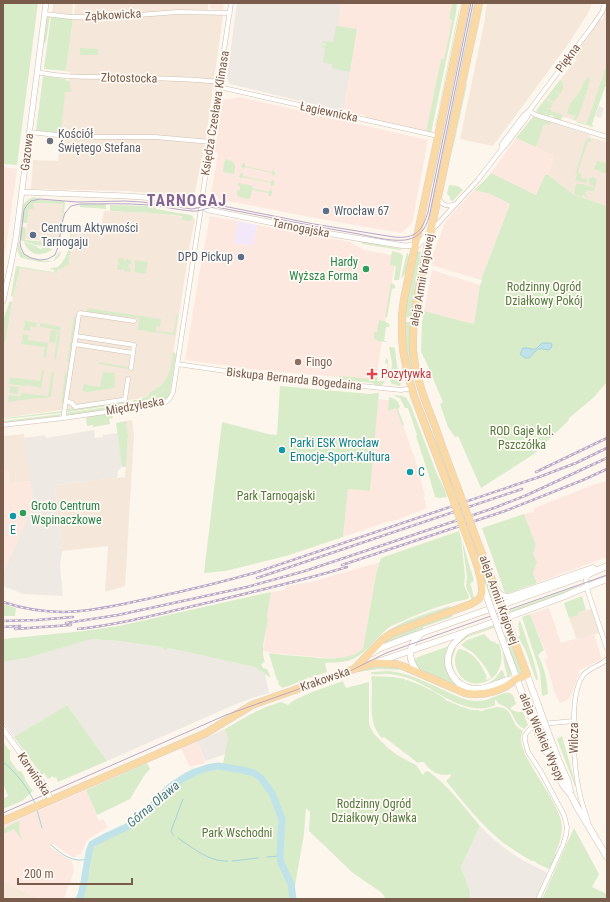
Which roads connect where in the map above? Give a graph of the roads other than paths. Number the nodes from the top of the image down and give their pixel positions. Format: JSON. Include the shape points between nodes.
{"nodes":[{"id":1,"x":46,"y":3,"type":"edge"},
{"id":2,"x":231,"y":3,"type":"edge"},
{"id":3,"x":466,"y":3,"type":"edge"},
{"id":4,"x":479,"y":3,"type":"edge"},
{"id":5,"x":605,"y":3,"type":"edge"},
{"id":6,"x":230,"y":13,"type":"junction"},
{"id":7,"x":45,"y":14,"type":"junction"},
{"id":8,"x":38,"y":72,"type":"junction"},
{"id":9,"x":219,"y":85,"type":"junction"},
{"id":10,"x":529,"y":111,"type":"junction"},
{"id":11,"x":29,"y":132,"type":"junction"},
{"id":12,"x":438,"y":136,"type":"junction"},
{"id":13,"x":607,"y":137,"type":"edge"},
{"id":14,"x":211,"y":142,"type":"junction"},
{"id":15,"x":22,"y":192,"type":"junction"},
{"id":16,"x":438,"y":197,"type":"junction"},
{"id":17,"x":456,"y":204,"type":"junction"},
{"id":18,"x":201,"y":207,"type":"junction"},
{"id":19,"x":431,"y":231,"type":"junction"},
{"id":20,"x":416,"y":245,"type":"junction"},
{"id":21,"x":405,"y":246,"type":"junction"},
{"id":22,"x":412,"y":258,"type":"junction"},
{"id":23,"x":426,"y":258,"type":"junction"},
{"id":24,"x":3,"y":301,"type":"edge"},
{"id":25,"x":402,"y":315,"type":"junction"},
{"id":26,"x":414,"y":316,"type":"junction"},
{"id":27,"x":134,"y":321,"type":"dead end"},
{"id":28,"x":76,"y":336,"type":"junction"},
{"id":29,"x":74,"y":344,"type":"junction"},
{"id":30,"x":133,"y":353,"type":"junction"},
{"id":31,"x":177,"y":364,"type":"junction"},
{"id":32,"x":131,"y":368,"type":"dead end"},
{"id":33,"x":128,"y":379,"type":"dead end"},
{"id":34,"x":420,"y":386,"type":"junction"},
{"id":35,"x":412,"y":388,"type":"junction"},
{"id":36,"x":66,"y":402,"type":"junction"},
{"id":37,"x":64,"y":418,"type":"junction"},
{"id":38,"x":3,"y":425,"type":"edge"},
{"id":39,"x":607,"y":567,"type":"edge"},
{"id":40,"x":594,"y":572,"type":"junction"},
{"id":41,"x":607,"y":579,"type":"edge"},
{"id":42,"x":482,"y":581,"type":"junction"},
{"id":43,"x":587,"y":586,"type":"junction"},
{"id":44,"x":499,"y":596,"type":"junction"},
{"id":45,"x":467,"y":631,"type":"junction"},
{"id":46,"x":422,"y":633,"type":"junction"},
{"id":47,"x":607,"y":649,"type":"edge"},
{"id":48,"x":410,"y":651,"type":"junction"},
{"id":49,"x":363,"y":658,"type":"junction"},
{"id":50,"x":607,"y":659,"type":"edge"},
{"id":51,"x":375,"y":663,"type":"junction"},
{"id":52,"x":354,"y":669,"type":"junction"},
{"id":53,"x":417,"y":671,"type":"junction"},
{"id":54,"x":527,"y":675,"type":"junction"},
{"id":55,"x":517,"y":679,"type":"junction"},
{"id":56,"x":574,"y":721,"type":"junction"},
{"id":57,"x":3,"y":730,"type":"edge"},
{"id":58,"x":571,"y":795,"type":"junction"},
{"id":59,"x":51,"y":800,"type":"junction"},
{"id":60,"x":3,"y":821,"type":"edge"},
{"id":61,"x":590,"y":829,"type":"junction"},
{"id":62,"x":607,"y":857,"type":"edge"},
{"id":63,"x":538,"y":899,"type":"edge"}],
"edges":[{"from":1,"to":7,"type":"street","name":"Gazowa"},
{"from":2,"to":6,"type":"street","name":"Księdza Czesława Klimasa"},
{"from":3,"to":12,"type":"main road","name":"aleja Armii Krajowej"},
{"from":4,"to":16,"type":"main road","name":"aleja Armii Krajowej"},
{"from":5,"to":10,"type":"street","name":"Piękna","via":[[594,24]]},
{"from":6,"to":7,"type":"street","name":"Ząbkowicka","via":[[177,12],[113,17]]},
{"from":6,"to":9,"type":"street","name":"Księdza Czesława Klimasa"},
{"from":7,"to":8,"type":"street","name":"Gazowa"},
{"from":8,"to":9,"type":"street","name":"Złotostocka","via":[[60,76],[198,80]]},
{"from":8,"to":11,"type":"street","name":"Gazowa"},
{"from":9,"to":12,"type":"street","name":"Łagiewnicka"},
{"from":9,"to":14,"type":"street","name":"Księdza Czesława Klimasa"},
{"from":10,"to":13,"type":"street"},
{"from":10,"to":17,"type":"street","name":"Piękna","via":[[505,146]]},
{"from":11,"to":14,"type":"street","via":[[76,137],[156,137]]},
{"from":11,"to":15,"type":"street","name":"Gazowa"},
{"from":12,"to":20,"type":"main road","name":"aleja Armii Krajowej"},
{"from":14,"to":18,"type":"street","name":"Księdza Czesława Klimasa"},
{"from":15,"to":18,"type":"street","name":"Tarnogajska","via":[[138,196],[188,202]]},
{"from":15,"to":24,"type":"street","name":"Gazowa"},
{"from":16,"to":17,"type":"street","via":[[441,203],[447,206]]},
{"from":16,"to":19,"type":"main road","name":"aleja Armii Krajowej"},
{"from":17,"to":19,"type":"street","name":"Piękna"},
{"from":18,"to":21,"type":"street","name":"Tarnogajska","via":[[315,231]]},
{"from":18,"to":31,"type":"street","name":"Księdza Czesława Klimasa"},
{"from":19,"to":20,"type":"street"},
{"from":19,"to":23,"type":"main road","name":"aleja Armii Krajowej"},
{"from":20,"to":21,"type":"street","name":"Tarnogajska"},
{"from":20,"to":22,"type":"main road","name":"aleja Armii Krajowej"},
{"from":20,"to":23,"type":"street","via":[[424,252]]},
{"from":21,"to":22,"type":"street"},
{"from":22,"to":25,"type":"main road","name":"aleja Armii Krajowej"},
{"from":23,"to":26,"type":"main road","name":"aleja Armii Krajowej"},
{"from":25,"to":26,"type":"main road","via":[[406,320],[412,320]]},
{"from":25,"to":35,"type":"main road","name":"aleja Armii Krajowej","via":[[403,350]]},
{"from":26,"to":34,"type":"main road","name":"aleja Armii Krajowej","via":[[413,349]]},
{"from":27,"to":28,"type":"street","via":[[80,313]]},
{"from":28,"to":29,"type":"street"},
{"from":28,"to":30,"type":"street","via":[[134,345]]},
{"from":29,"to":30,"type":"street"},
{"from":29,"to":36,"type":"street"},
{"from":30,"to":32,"type":"street"},
{"from":31,"to":35,"type":"street","name":"Biskupa Bernarda Bogedaina","via":[[290,379],[401,390]]},
{"from":31,"to":37,"type":"street","name":"Międzyleska","via":[[173,392],[165,403]]},
{"from":33,"to":36,"type":"street","name":"Międzyleska","via":[[125,399],[75,407],[72,402]]},
{"from":34,"to":35,"type":"main road"},
{"from":34,"to":44,"type":"main road","name":"aleja Armii Krajowej","bridge":true},
{"from":35,"to":42,"type":"main road","name":"aleja Armii Krajowej","bridge":true},
{"from":36,"to":37,"type":"street"},
{"from":37,"to":38,"type":"street","name":"Międzyleska"},
{"from":39,"to":40,"type":"main road","name":"Krakowska"},
{"from":39,"to":44,"type":"main road","via":[[589,569],[512,597]]},
{"from":40,"to":43,"type":"street","via":[[586,578]]},
{"from":40,"to":46,"type":"main road","name":"Krakowska"},
{"from":41,"to":43,"type":"main road","name":"Krakowska"},
{"from":42,"to":49,"type":"main road","via":[[482,594],[471,604],[389,635]]},
{"from":42,"to":55,"type":"main road","name":"aleja Armii Krajowej","bridge":true},
{"from":43,"to":45,"type":"main road","name":"Krakowska"},
{"from":43,"to":47,"type":"street"},
{"from":44,"to":54,"type":"main road","name":"aleja Armii Krajowej","bridge":true},
{"from":45,"to":48,"type":"main road","name":"Krakowska"},
{"from":45,"to":55,"type":"main road","via":[[454,643],[449,654],[449,668],[458,683],[478,689]]},
{"from":46,"to":48,"type":"main road","via":[[413,642]]},
{"from":46,"to":49,"type":"main road","name":"Krakowska","via":[[378,649]]},
{"from":48,"to":51,"type":"main road","name":"Krakowska"},
{"from":48,"to":53,"type":"main road"},
{"from":49,"to":52,"type":"main road"},
{"from":50,"to":56,"type":"street","name":"Wilcza","via":[[582,677],[577,691]]},
{"from":51,"to":52,"type":"main road","name":"Krakowska"},
{"from":51,"to":53,"type":"main road","via":[[398,665]]},
{"from":52,"to":59,"type":"main road","name":"Krakowska","via":[[252,705],[210,731]]},
{"from":53,"to":55,"type":"main road","via":[[472,695],[498,689]]},
{"from":54,"to":55,"type":"main road"},
{"from":54,"to":58,"type":"main road","name":"aleja Wielkiej Wyspy","bridge":true},
{"from":55,"to":58,"type":"main road","name":"aleja Wielkiej Wyspy","bridge":true,"via":[[538,734],[563,785]]},
{"from":56,"to":61,"type":"street","name":"Wilcza","via":[[577,782]]},
{"from":56,"to":63,"type":"street","via":[[536,725],[528,730],[524,741],[564,815],[566,827],[560,853]]},
{"from":57,"to":59,"type":"street","name":"Karwińska","via":[[44,785]]},
{"from":58,"to":61,"type":"main road","name":"aleja Wielkiej Wyspy"},
{"from":59,"to":60,"type":"main road","name":"Krakowska"},
{"from":61,"to":62,"type":"main road","name":"aleja Wielkiej Wyspy"}]}
